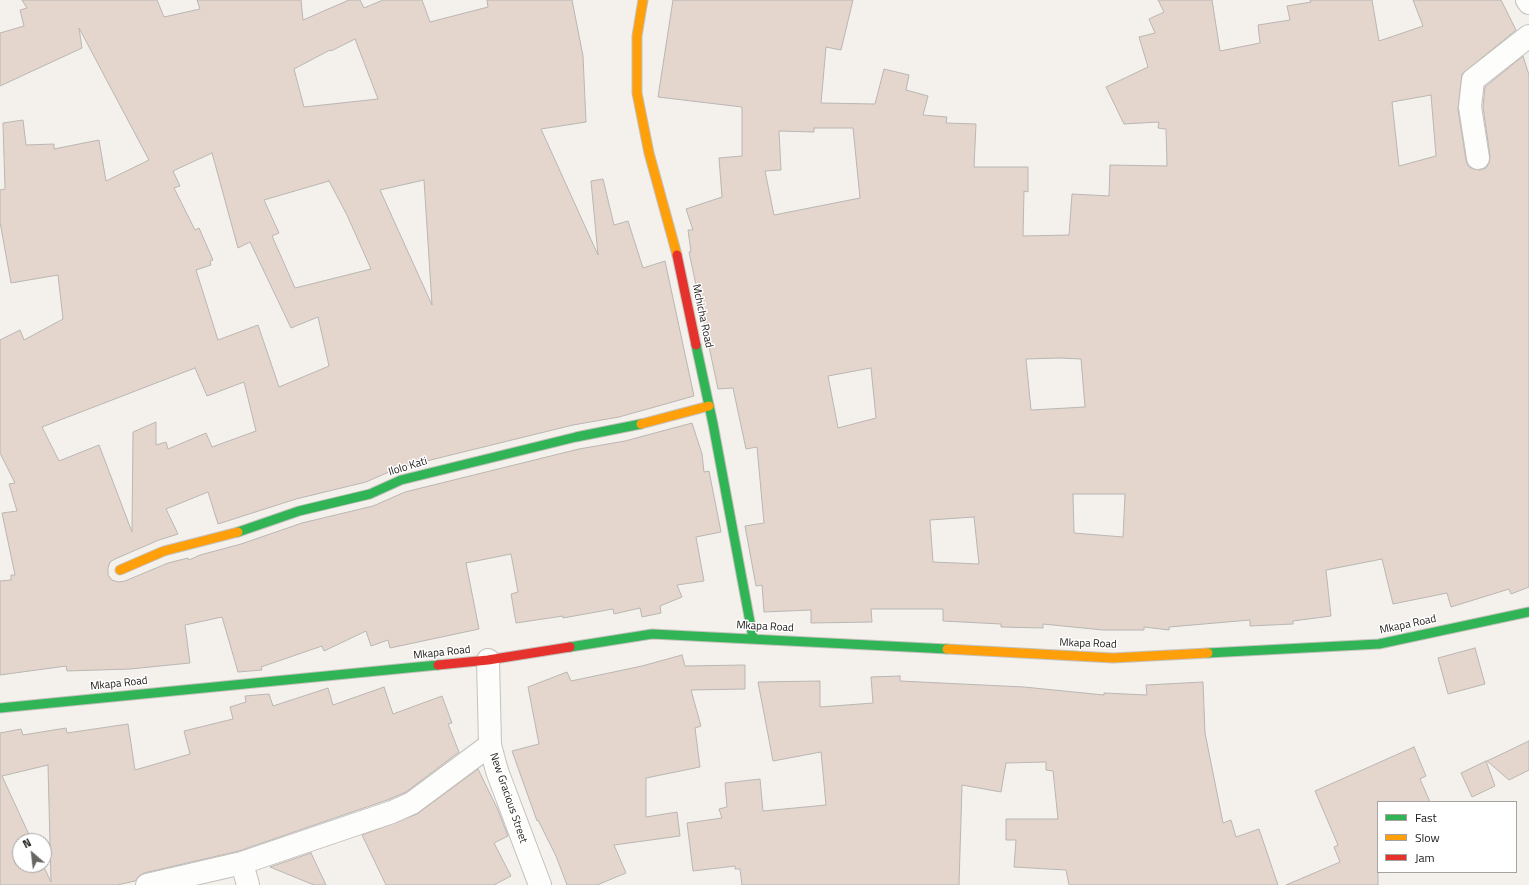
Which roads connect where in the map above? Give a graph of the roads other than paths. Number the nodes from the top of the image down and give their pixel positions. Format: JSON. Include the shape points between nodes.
{"nodes":[{"id":1,"x":643,"y":0,"type":"edge"},
{"id":2,"x":1527,"y":0,"type":"edge"},
{"id":3,"x":1529,"y":3,"type":"edge"},
{"id":4,"x":1529,"y":36,"type":"edge"},
{"id":5,"x":1478,"y":158,"type":"dead end"},
{"id":6,"x":709,"y":406,"type":"junction"},
{"id":7,"x":120,"y":570,"type":"dead end"},
{"id":8,"x":1529,"y":612,"type":"edge"},
{"id":9,"x":753,"y":638,"type":"junction"},
{"id":10,"x":488,"y":660,"type":"junction"},
{"id":11,"x":0,"y":708,"type":"edge"},
{"id":12,"x":490,"y":745,"type":"junction"},
{"id":13,"x":242,"y":864,"type":"junction"},
{"id":14,"x":147,"y":885,"type":"edge"},
{"id":15,"x":248,"y":885,"type":"edge"},
{"id":16,"x":540,"y":885,"type":"edge"}],
"edges":[{"from":1,"to":6,"type":"street","name":"Mchicha Road","via":[[637,36],[637,93],[649,153],[673,238]]},
{"from":2,"to":3,"type":"street"},
{"from":4,"to":5,"type":"street","via":[[1473,80],[1470,107]]},
{"from":6,"to":7,"type":"street","name":"Ilolo Kati","via":[[622,429],[576,437],[401,480],[370,494],[299,511],[237,532],[164,551]]},
{"from":6,"to":9,"type":"street","name":"Mchicha Road"},
{"from":8,"to":9,"type":"street","name":"Mkapa Road","via":[[1379,644],[1113,658]]},
{"from":9,"to":10,"type":"street","name":"Mkapa Road","via":[[652,634]]},
{"from":10,"to":11,"type":"street","name":"Mkapa Road"},
{"from":10,"to":12,"type":"street","name":"New Gracious Street"},
{"from":12,"to":13,"type":"street","via":[[412,803]]},
{"from":12,"to":16,"type":"street","name":"New Gracious Street","via":[[497,771]]},
{"from":13,"to":14,"type":"street"},
{"from":13,"to":15,"type":"street"}]}
